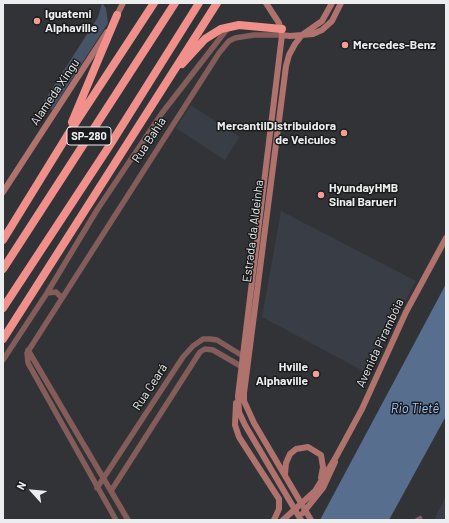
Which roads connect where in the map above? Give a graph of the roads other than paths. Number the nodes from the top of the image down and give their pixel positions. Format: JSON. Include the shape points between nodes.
{"nodes":[{"id":1,"x":123,"y":3,"type":"edge"},
{"id":2,"x":154,"y":3,"type":"edge"},
{"id":3,"x":175,"y":3,"type":"edge"},
{"id":4,"x":199,"y":3,"type":"edge"},
{"id":5,"x":217,"y":3,"type":"edge"},
{"id":6,"x":266,"y":3,"type":"edge"},
{"id":7,"x":332,"y":3,"type":"edge"},
{"id":8,"x":341,"y":3,"type":"edge"},
{"id":9,"x":117,"y":15,"type":"junction"},
{"id":10,"x":232,"y":26,"type":"junction"},
{"id":11,"x":282,"y":32,"type":"junction"},
{"id":12,"x":302,"y":35,"type":"junction"},
{"id":13,"x":281,"y":50,"type":"junction"},
{"id":14,"x":289,"y":55,"type":"junction"},
{"id":15,"x":166,"y":81,"type":"junction"},
{"id":16,"x":67,"y":136,"type":"junction"},
{"id":17,"x":3,"y":192,"type":"edge"},
{"id":18,"x":446,"y":238,"type":"edge"},
{"id":19,"x":3,"y":240,"type":"edge"},
{"id":20,"x":3,"y":269,"type":"edge"},
{"id":21,"x":47,"y":293,"type":"junction"},
{"id":22,"x":62,"y":298,"type":"junction"},
{"id":23,"x":3,"y":308,"type":"edge"},
{"id":24,"x":3,"y":339,"type":"edge"},
{"id":25,"x":28,"y":350,"type":"junction"},
{"id":26,"x":245,"y":357,"type":"junction"},
{"id":27,"x":35,"y":359,"type":"junction"},
{"id":28,"x":3,"y":360,"type":"edge"},
{"id":29,"x":28,"y":364,"type":"junction"},
{"id":30,"x":244,"y":367,"type":"junction"},
{"id":31,"x":238,"y":396,"type":"junction"},
{"id":32,"x":153,"y":403,"type":"junction"},
{"id":33,"x":162,"y":410,"type":"junction"},
{"id":34,"x":90,"y":455,"type":"junction"},
{"id":35,"x":336,"y":457,"type":"junction"},
{"id":36,"x":82,"y":461,"type":"junction"},
{"id":37,"x":285,"y":475,"type":"junction"},
{"id":38,"x":104,"y":479,"type":"junction"},
{"id":39,"x":319,"y":485,"type":"junction"},
{"id":40,"x":97,"y":488,"type":"junction"},
{"id":41,"x":111,"y":491,"type":"junction"},
{"id":42,"x":116,"y":520,"type":"edge"},
{"id":43,"x":128,"y":520,"type":"edge"},
{"id":44,"x":274,"y":520,"type":"edge"},
{"id":45,"x":283,"y":520,"type":"edge"},
{"id":46,"x":297,"y":520,"type":"edge"},
{"id":47,"x":301,"y":520,"type":"edge"},
{"id":48,"x":311,"y":520,"type":"edge"}],
"edges":[{"from":1,"to":9,"type":"main road","name":"Alameda Xingu"},
{"from":2,"to":16,"type":"highway"},
{"from":3,"to":20,"type":"highway","number":"SP-280"},
{"from":4,"to":23,"type":"highway","number":"SP-280"},
{"from":5,"to":15,"type":"highway"},
{"from":6,"to":11,"type":"main road"},
{"from":7,"to":12,"type":"main road","via":[[322,21]]},
{"from":8,"to":12,"type":"main road","via":[[332,21],[322,30]]},
{"from":9,"to":16,"type":"highway"},
{"from":9,"to":17,"type":"main road","name":"Alameda Xingu"},
{"from":10,"to":11,"type":"highway"},
{"from":10,"to":15,"type":"highway","via":[[221,29],[205,39]]},
{"from":10,"to":21,"type":"street","via":[[226,30],[162,113],[93,217]]},
{"from":11,"to":12,"type":"main road"},
{"from":11,"to":13,"type":"main road","name":"Estrada da Aldeinha"},
{"from":11,"to":22,"type":"street","name":"Rua Bahia","via":[[244,36],[229,41]]},
{"from":12,"to":14,"type":"main road","name":"Estrada da Aldeinha"},
{"from":13,"to":14,"type":"main road"},
{"from":13,"to":26,"type":"main road","name":"Estrada da Aldeinha"},
{"from":14,"to":26,"type":"main road","name":"Estrada da Aldeinha","via":[[279,107]]},
{"from":15,"to":24,"type":"highway"},
{"from":16,"to":19,"type":"highway"},
{"from":18,"to":35,"type":"main road","name":"Avenida Pirambóia","via":[[406,312],[364,404]]},
{"from":21,"to":22,"type":"street","via":[[56,292]]},
{"from":21,"to":28,"type":"street"},
{"from":22,"to":25,"type":"street","name":"Rua Bahia"},
{"from":25,"to":27,"type":"street"},
{"from":25,"to":29,"type":"street"},
{"from":26,"to":30,"type":"main road","name":"Estrada da Aldeinha"},
{"from":26,"to":32,"type":"street","name":"Rua Ceará","via":[[217,340],[198,342],[183,357]]},
{"from":27,"to":29,"type":"street"},
{"from":27,"to":34,"type":"street"},
{"from":29,"to":36,"type":"street"},
{"from":30,"to":31,"type":"main road","name":"Estrada da Aldeinha"},
{"from":30,"to":33,"type":"street","name":"Rua Ceará","via":[[213,350],[205,349],[193,360]]},
{"from":30,"to":37,"type":"main road","name":"Estrada da Aldeinha","via":[[244,402]]},
{"from":31,"to":44,"type":"main road","via":[[234,419],[236,431],[279,499],[280,510]]},
{"from":31,"to":47,"type":"main road","name":"Estrada da Aldeinha","via":[[239,412]]},
{"from":32,"to":33,"type":"street"},
{"from":32,"to":38,"type":"street","name":"Rua Ceará"},
{"from":33,"to":41,"type":"street","name":"Rua Ceará"},
{"from":34,"to":36,"type":"street"},
{"from":34,"to":38,"type":"street"},
{"from":35,"to":39,"type":"main road"},
{"from":35,"to":46,"type":"main road","via":[[333,470],[323,488]]},
{"from":36,"to":40,"type":"street"},
{"from":37,"to":39,"type":"main road","via":[[290,454],[296,449],[308,447],[318,452],[323,461]]},
{"from":37,"to":48,"type":"main road","name":"Estrada da Aldeinha"},
{"from":38,"to":40,"type":"street","name":"Rua Ceará"},
{"from":38,"to":41,"type":"street"},
{"from":39,"to":45,"type":"main road","via":[[309,498]]},
{"from":40,"to":42,"type":"street"},
{"from":41,"to":43,"type":"street"}]}
